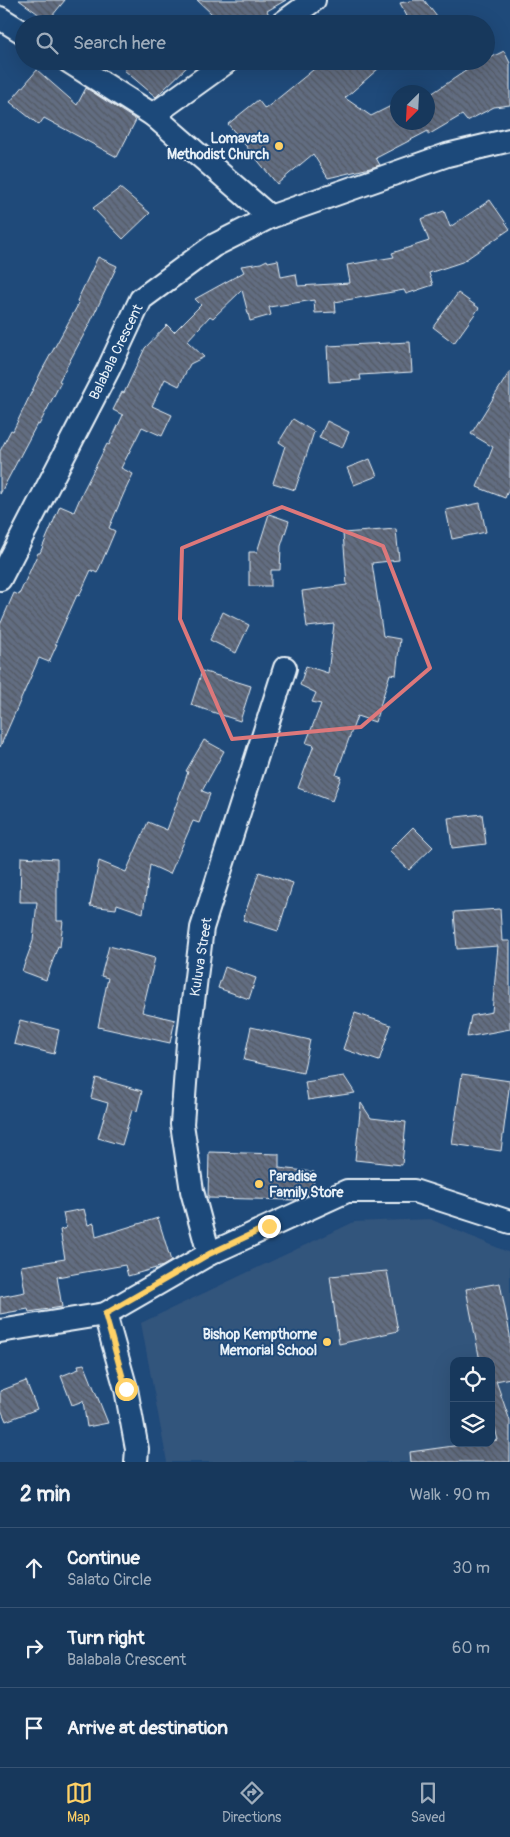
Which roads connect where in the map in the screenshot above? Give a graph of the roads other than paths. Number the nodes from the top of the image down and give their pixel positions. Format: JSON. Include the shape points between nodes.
{"nodes":[{"id":1,"x":314,"y":0,"type":"edge"},
{"id":2,"x":293,"y":15,"type":"edge"},
{"id":3,"x":0,"y":18,"type":"edge"},
{"id":4,"x":15,"y":27,"type":"edge"},
{"id":5,"x":82,"y":70,"type":"edge"},
{"id":6,"x":216,"y":70,"type":"edge"},
{"id":7,"x":153,"y":115,"type":"junction"},
{"id":8,"x":510,"y":140,"type":"edge"},
{"id":9,"x":270,"y":217,"type":"junction"},
{"id":10,"x":0,"y":579,"type":"edge"},
{"id":11,"x":285,"y":668,"type":"dead end"},
{"id":12,"x":510,"y":1222,"type":"edge"},
{"id":13,"x":209,"y":1254,"type":"junction"},
{"id":14,"x":105,"y":1314,"type":"junction"},
{"id":15,"x":0,"y":1331,"type":"edge"},
{"id":16,"x":136,"y":1462,"type":"edge"}],
"edges":[{"from":1,"to":2,"type":"street"},
{"from":3,"to":4,"type":"street"},
{"from":5,"to":7,"type":"street"},
{"from":6,"to":7,"type":"street"},
{"from":7,"to":9,"type":"street"},
{"from":8,"to":9,"type":"street","name":"Balabala Crescent","via":[[447,155]]},
{"from":9,"to":10,"type":"street","name":"Balabala Crescent","via":[[213,246],[141,299]]},
{"from":11,"to":13,"type":"street","name":"Kuluva Street","via":[[202,928],[182,1124],[192,1192]]},
{"from":12,"to":13,"type":"street","via":[[414,1191],[347,1191]]},
{"from":13,"to":14,"type":"street"},
{"from":14,"to":15,"type":"street"},
{"from":14,"to":16,"type":"street","via":[[126,1389],[137,1449]]}]}
